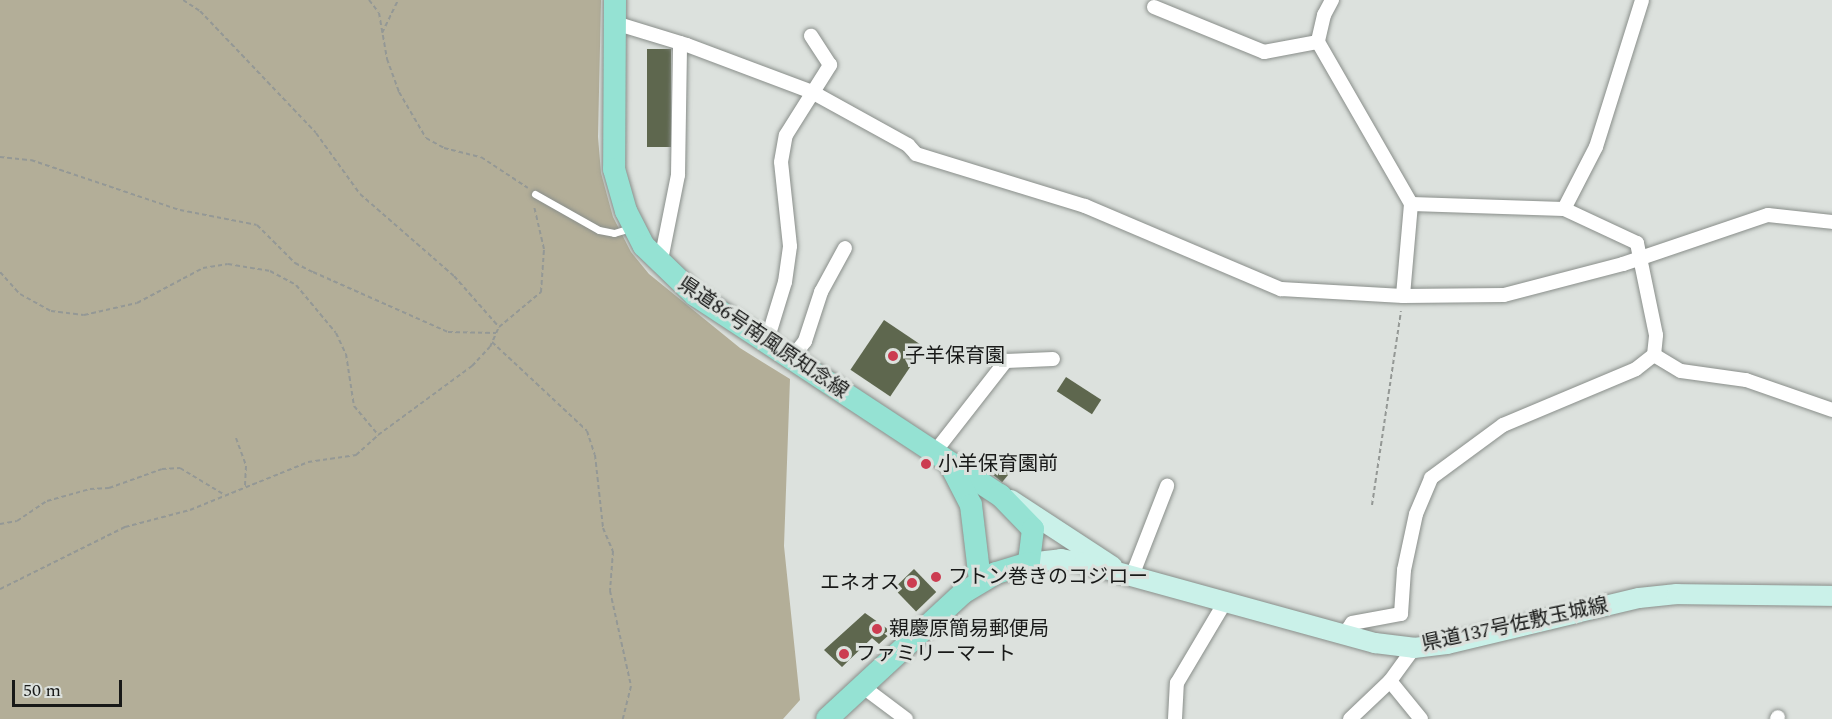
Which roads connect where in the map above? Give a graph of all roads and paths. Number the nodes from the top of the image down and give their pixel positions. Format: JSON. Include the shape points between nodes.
{"nodes":[{"id":1,"x":183,"y":0,"type":"edge"},
{"id":2,"x":369,"y":0,"type":"edge"},
{"id":3,"x":398,"y":0,"type":"edge"},
{"id":4,"x":615,"y":0,"type":"edge"},
{"id":5,"x":1332,"y":0,"type":"edge"},
{"id":6,"x":1642,"y":0,"type":"edge"},
{"id":7,"x":1154,"y":7,"type":"dead end"},
{"id":8,"x":615,"y":23,"type":"junction"},
{"id":9,"x":382,"y":33,"type":"junction"},
{"id":10,"x":811,"y":36,"type":"dead end"},
{"id":11,"x":1318,"y":42,"type":"junction"},
{"id":12,"x":680,"y":43,"type":"junction"},
{"id":13,"x":812,"y":92,"type":"junction"},
{"id":14,"x":0,"y":157,"type":"edge"},
{"id":15,"x":535,"y":194,"type":"junction"},
{"id":16,"x":1411,"y":204,"type":"junction"},
{"id":17,"x":1564,"y":209,"type":"junction"},
{"id":18,"x":1832,"y":222,"type":"edge"},
{"id":19,"x":633,"y":227,"type":"junction"},
{"id":20,"x":845,"y":248,"type":"dead end"},
{"id":21,"x":1641,"y":257,"type":"junction"},
{"id":22,"x":660,"y":265,"type":"junction"},
{"id":23,"x":0,"y":272,"type":"edge"},
{"id":24,"x":2,"y":279,"type":"edge"},
{"id":25,"x":1403,"y":296,"type":"junction"},
{"id":26,"x":499,"y":327,"type":"junction"},
{"id":27,"x":496,"y":333,"type":"junction"},
{"id":28,"x":492,"y":342,"type":"junction"},
{"id":29,"x":766,"y":344,"type":"junction"},
{"id":30,"x":1654,"y":355,"type":"junction"},
{"id":31,"x":791,"y":359,"type":"junction"},
{"id":32,"x":1053,"y":359,"type":"dead end"},
{"id":33,"x":1832,"y":410,"type":"edge"},
{"id":34,"x":378,"y":435,"type":"junction"},
{"id":35,"x":236,"y":438,"type":"dead end"},
{"id":36,"x":941,"y":458,"type":"junction"},
{"id":37,"x":1167,"y":486,"type":"dead end"},
{"id":38,"x":246,"y":488,"type":"junction"},
{"id":39,"x":225,"y":495,"type":"junction"},
{"id":40,"x":1000,"y":495,"type":"junction"},
{"id":41,"x":1372,"y":505,"type":"dead end"},
{"id":42,"x":0,"y":524,"type":"edge"},
{"id":43,"x":1029,"y":563,"type":"junction"},
{"id":44,"x":1125,"y":574,"type":"junction"},
{"id":45,"x":980,"y":581,"type":"junction"},
{"id":46,"x":0,"y":589,"type":"edge"},
{"id":47,"x":1832,"y":596,"type":"edge"},
{"id":48,"x":1225,"y":602,"type":"junction"},
{"id":49,"x":1344,"y":635,"type":"junction"},
{"id":50,"x":1414,"y":648,"type":"junction"},
{"id":51,"x":1390,"y":681,"type":"junction"},
{"id":52,"x":862,"y":686,"type":"junction"},
{"id":53,"x":623,"y":719,"type":"edge"},
{"id":54,"x":827,"y":719,"type":"edge"},
{"id":55,"x":906,"y":719,"type":"edge"},
{"id":56,"x":1175,"y":719,"type":"edge"},
{"id":57,"x":1350,"y":719,"type":"edge"},
{"id":58,"x":1421,"y":719,"type":"edge"}],
"edges":[{"from":1,"to":26,"type":"path","via":[[200,11],[316,133],[360,194],[454,276]]},
{"from":2,"to":9,"type":"path","via":[[379,14]]},
{"from":3,"to":9,"type":"path"},
{"from":4,"to":8,"type":"main road","name":"県道86号南風原知念線"},
{"from":5,"to":11,"type":"street"},
{"from":6,"to":17,"type":"street","via":[[1596,147]]},
{"from":7,"to":11,"type":"street","via":[[1264,52]]},
{"from":8,"to":12,"type":"street"},
{"from":8,"to":19,"type":"main road","name":"県道86号南風原知念線","via":[[611,139],[617,183]]},
{"from":9,"to":15,"type":"path","via":[[399,92],[426,138],[444,148],[480,158]]},
{"from":10,"to":13,"type":"street","via":[[830,65]]},
{"from":11,"to":16,"type":"street"},
{"from":12,"to":13,"type":"street"},
{"from":12,"to":22,"type":"street","via":[[678,175]]},
{"from":13,"to":25,"type":"street","via":[[908,145],[916,154],[1085,206],[1281,289]]},
{"from":13,"to":29,"type":"street","via":[[786,135],[781,162],[789,246],[785,282]]},
{"from":14,"to":27,"type":"path","via":[[31,160],[180,210],[257,225],[295,262],[313,272],[448,332]]},
{"from":15,"to":19,"type":"lane","via":[[599,230],[614,233]]},
{"from":15,"to":26,"type":"path","via":[[534,210],[544,249],[541,292]]},
{"from":16,"to":17,"type":"street"},
{"from":16,"to":25,"type":"street"},
{"from":17,"to":21,"type":"street","via":[[1637,243]]},
{"from":18,"to":21,"type":"street","via":[[1781,213],[1768,215]]},
{"from":19,"to":22,"type":"main road","name":"県道86号南風原知念線"},
{"from":20,"to":31,"type":"street","via":[[821,292],[805,341]]},
{"from":21,"to":25,"type":"street","via":[[1504,295]]},
{"from":21,"to":30,"type":"street","via":[[1656,335]]},
{"from":22,"to":29,"type":"main road","name":"県道86号南風原知念線","via":[[695,295]]},
{"from":23,"to":24,"type":"path"},
{"from":24,"to":34,"type":"path","via":[[51,311],[84,315],[137,303],[203,268],[228,264],[270,271],[296,285],[336,333],[346,354],[354,406]]},
{"from":25,"to":41,"type":"path"},
{"from":26,"to":27,"type":"path"},
{"from":27,"to":28,"type":"path"},
{"from":28,"to":34,"type":"path","via":[[472,366]]},
{"from":28,"to":53,"type":"path","via":[[587,431],[595,455],[603,528],[613,551],[610,591],[631,686]]},
{"from":29,"to":31,"type":"main road","name":"県道86号南風原知念線"},
{"from":30,"to":33,"type":"street","via":[[1681,371],[1746,380]]},
{"from":30,"to":49,"type":"street","via":[[1636,369],[1503,425],[1431,478],[1416,514],[1404,570],[1401,614],[1352,623]]},
{"from":31,"to":36,"type":"main road","name":"県道86号南風原知念線"},
{"from":32,"to":36,"type":"street","via":[[1006,361]]},
{"from":34,"to":38,"type":"path","via":[[356,455],[308,462]]},
{"from":35,"to":38,"type":"path","via":[[246,466]]},
{"from":36,"to":40,"type":"main road","name":"県道86号南風原知念線"},
{"from":36,"to":45,"type":"main road","name":"県道86号南風原知念線","via":[[963,484],[971,505]]},
{"from":37,"to":44,"type":"street"},
{"from":38,"to":39,"type":"path"},
{"from":39,"to":42,"type":"path","via":[[180,468],[162,470],[109,488],[47,501],[17,521]]},
{"from":39,"to":46,"type":"path","via":[[190,510],[125,527]]},
{"from":40,"to":43,"type":"main road","name":"県道86号南風原知念線","via":[[1033,529]]},
{"from":40,"to":44,"type":"main road","via":[[1051,523]]},
{"from":43,"to":44,"type":"main road","name":"県道137号佐敷玉城線","via":[[1074,561]]},
{"from":43,"to":45,"type":"main road"},
{"from":44,"to":48,"type":"main road","name":"県道137号佐敷玉城線"},
{"from":45,"to":52,"type":"main road"},
{"from":47,"to":50,"type":"main road","name":"県道137号佐敷玉城線","via":[[1677,594],[1639,598],[1446,644]]},
{"from":48,"to":49,"type":"main road","name":"県道137号佐敷玉城線"},
{"from":48,"to":56,"type":"street","via":[[1177,683]]},
{"from":49,"to":50,"type":"main road","name":"県道137号佐敷玉城線"},
{"from":50,"to":51,"type":"street"},
{"from":51,"to":57,"type":"street"},
{"from":51,"to":58,"type":"street"},
{"from":52,"to":54,"type":"main road"},
{"from":52,"to":55,"type":"street"}]}
